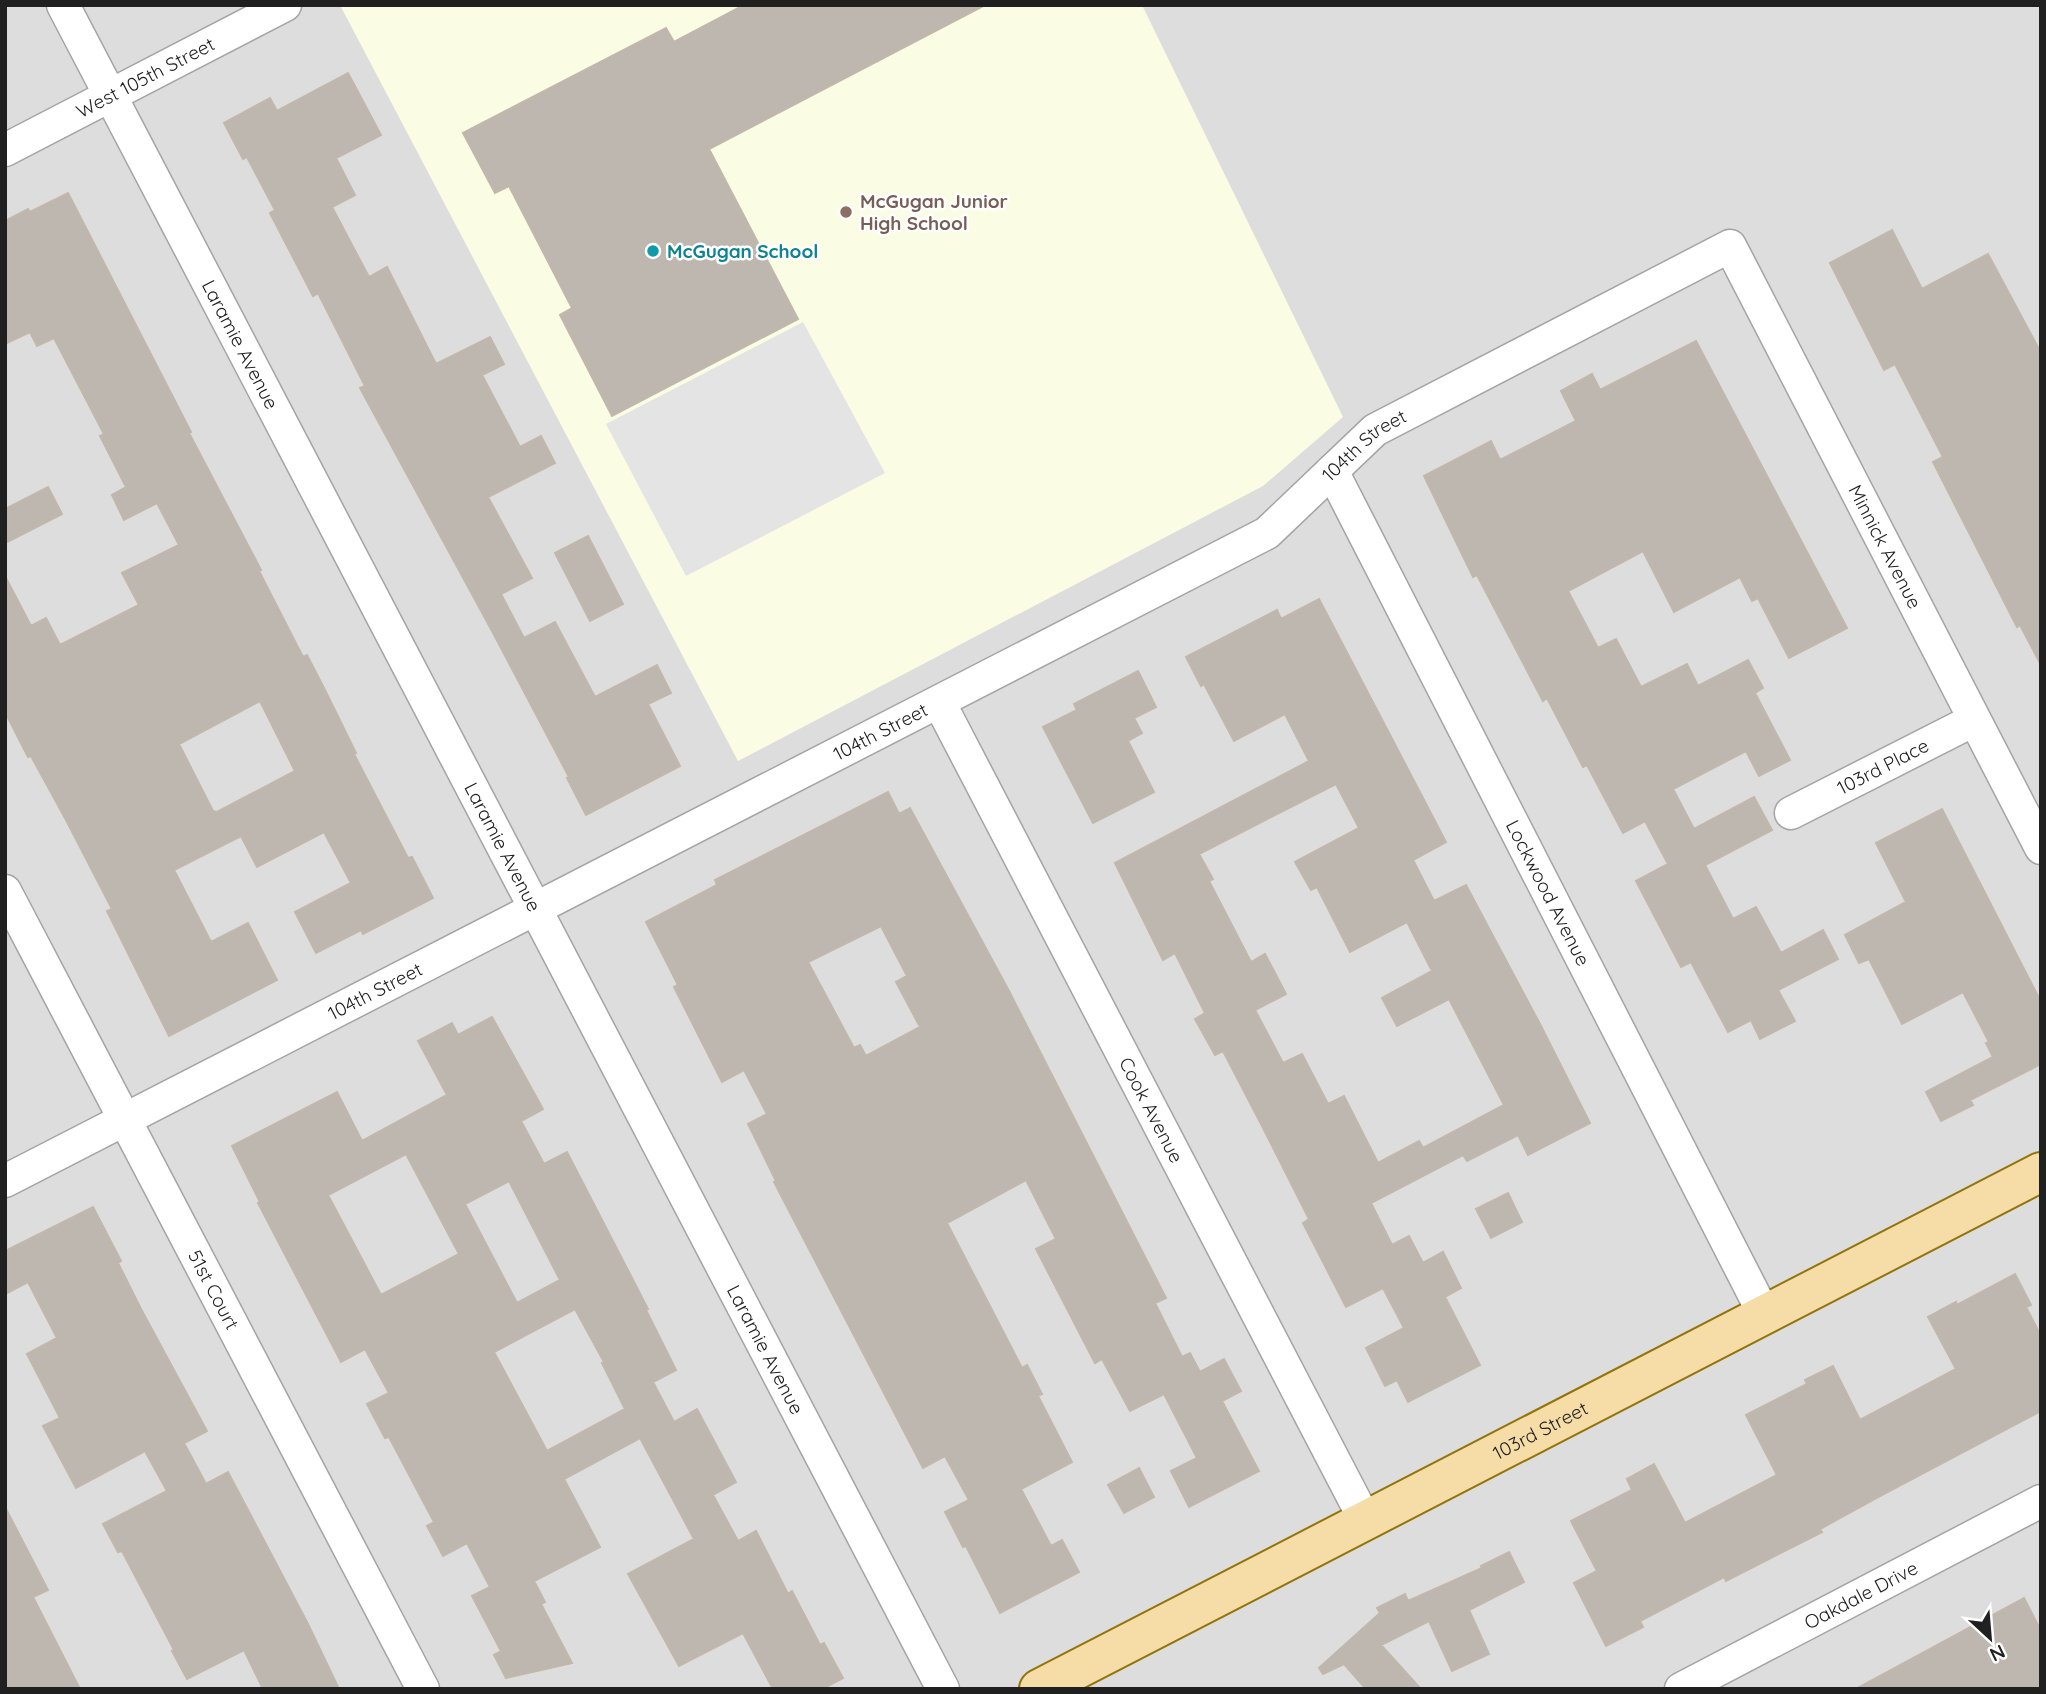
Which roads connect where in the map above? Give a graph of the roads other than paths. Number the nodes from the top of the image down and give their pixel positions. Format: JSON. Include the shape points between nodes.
{"nodes":[{"id":1,"x":63,"y":5,"type":"edge"},
{"id":2,"x":285,"y":5,"type":"edge"},
{"id":3,"x":111,"y":95,"type":"junction"},
{"id":4,"x":5,"y":150,"type":"edge"},
{"id":5,"x":1730,"y":246,"type":"joint"},
{"id":6,"x":1332,"y":471,"type":"junction"},
{"id":7,"x":939,"y":702,"type":"junction"},
{"id":8,"x":1974,"y":720,"type":"junction"},
{"id":9,"x":1791,"y":813,"type":"dead end"},
{"id":10,"x":2041,"y":848,"type":"edge"},
{"id":11,"x":5,"y":891,"type":"edge"},
{"id":12,"x":535,"y":909,"type":"junction"},
{"id":13,"x":125,"y":1120,"type":"junction"},
{"id":14,"x":2041,"y":1172,"type":"edge"},
{"id":15,"x":5,"y":1181,"type":"edge"},
{"id":16,"x":1764,"y":1314,"type":"junction"},
{"id":17,"x":2041,"y":1501,"type":"edge"},
{"id":18,"x":1365,"y":1520,"type":"junction"},
{"id":19,"x":423,"y":1689,"type":"edge"},
{"id":20,"x":943,"y":1689,"type":"edge"},
{"id":21,"x":1039,"y":1689,"type":"edge"},
{"id":22,"x":1681,"y":1689,"type":"edge"}],
"edges":[{"from":1,"to":3,"type":"street","name":"Laramie Avenue"},
{"from":2,"to":3,"type":"street","name":"West 105th Street"},
{"from":3,"to":4,"type":"street","name":"West 105th Street"},
{"from":3,"to":12,"type":"street","name":"Laramie Avenue"},
{"from":5,"to":6,"type":"street","name":"104th Street","via":[[1375,429]]},
{"from":5,"to":8,"type":"street","name":"Minnick Avenue"},
{"from":6,"to":7,"type":"street","name":"104th Street","via":[[1267,533]]},
{"from":6,"to":16,"type":"street","name":"Lockwood Avenue"},
{"from":7,"to":12,"type":"street","name":"104th Street"},
{"from":7,"to":18,"type":"street","name":"Cook Avenue"},
{"from":8,"to":9,"type":"street","name":"103rd Place"},
{"from":8,"to":10,"type":"street","name":"Minnick Avenue"},
{"from":11,"to":13,"type":"street","name":"51st Court"},
{"from":12,"to":13,"type":"street","name":"104th Street"},
{"from":12,"to":20,"type":"street","name":"Laramie Avenue"},
{"from":13,"to":15,"type":"street","name":"104th Street"},
{"from":13,"to":19,"type":"street","name":"51st Court"},
{"from":14,"to":16,"type":"main road","name":"103rd Street"},
{"from":16,"to":18,"type":"main road","name":"103rd Street"},
{"from":17,"to":22,"type":"street","name":"Oakdale Drive"},
{"from":18,"to":21,"type":"main road","name":"103rd Street"}]}
